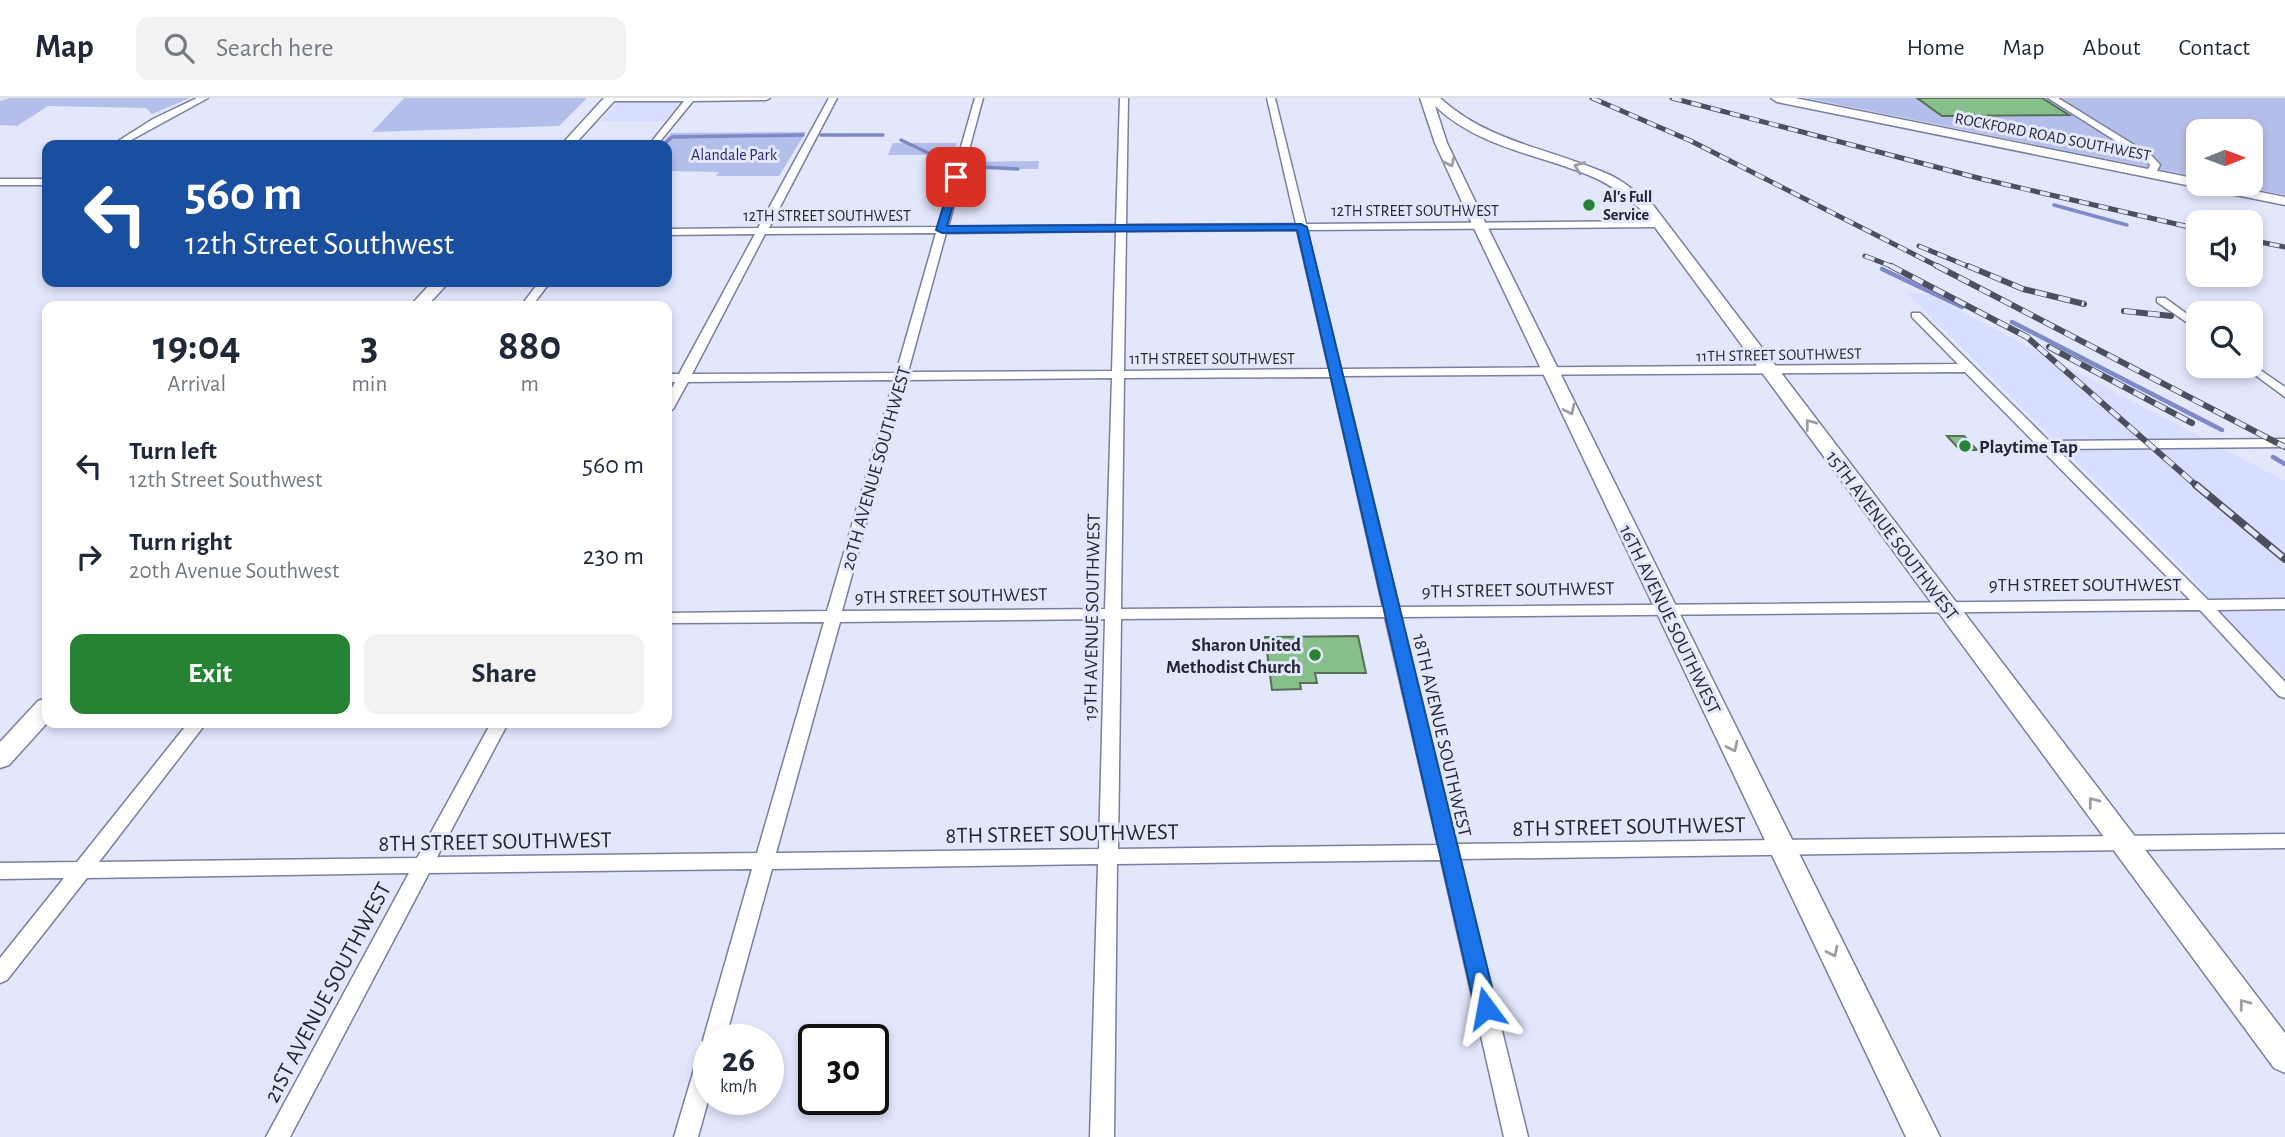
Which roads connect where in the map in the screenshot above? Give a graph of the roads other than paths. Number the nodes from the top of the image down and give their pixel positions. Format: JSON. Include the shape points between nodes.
{"nodes":[{"id":1,"x":204,"y":98,"type":"edge"},
{"id":2,"x":690,"y":98,"type":"edge"},
{"id":3,"x":766,"y":98,"type":"edge"},
{"id":4,"x":834,"y":98,"type":"edge"},
{"id":5,"x":979,"y":98,"type":"edge"},
{"id":6,"x":1124,"y":98,"type":"edge"},
{"id":7,"x":1271,"y":98,"type":"edge"},
{"id":8,"x":1426,"y":98,"type":"edge"},
{"id":9,"x":1433,"y":98,"type":"edge"},
{"id":10,"x":1777,"y":98,"type":"edge"},
{"id":11,"x":2052,"y":98,"type":"edge"},
{"id":12,"x":610,"y":99,"type":"edge"},
{"id":13,"x":124,"y":140,"type":"edge"},
{"id":14,"x":572,"y":140,"type":"edge"},
{"id":15,"x":657,"y":140,"type":"edge"},
{"id":16,"x":2151,"y":174,"type":"junction"},
{"id":17,"x":2186,"y":181,"type":"edge"},
{"id":18,"x":0,"y":182,"type":"edge"},
{"id":19,"x":42,"y":182,"type":"edge"},
{"id":20,"x":2261,"y":196,"type":"edge"},
{"id":21,"x":2285,"y":201,"type":"edge"},
{"id":22,"x":1659,"y":225,"type":"junction"},
{"id":23,"x":1480,"y":226,"type":"junction"},
{"id":24,"x":1301,"y":227,"type":"junction"},
{"id":25,"x":1121,"y":228,"type":"junction"},
{"id":26,"x":942,"y":230,"type":"junction"},
{"id":27,"x":762,"y":231,"type":"junction"},
{"id":28,"x":672,"y":232,"type":"edge"},
{"id":29,"x":436,"y":287,"type":"edge"},
{"id":30,"x":541,"y":287,"type":"edge"},
{"id":31,"x":2161,"y":300,"type":"dead end"},
{"id":32,"x":423,"y":301,"type":"edge"},
{"id":33,"x":530,"y":301,"type":"edge"},
{"id":34,"x":1916,"y":316,"type":"dead end"},
{"id":35,"x":2186,"y":318,"type":"edge"},
{"id":36,"x":1968,"y":368,"type":"junction"},
{"id":37,"x":1769,"y":370,"type":"junction"},
{"id":38,"x":1551,"y":372,"type":"junction"},
{"id":39,"x":1336,"y":373,"type":"junction"},
{"id":40,"x":1118,"y":375,"type":"junction"},
{"id":41,"x":2263,"y":376,"type":"edge"},
{"id":42,"x":900,"y":377,"type":"junction"},
{"id":43,"x":672,"y":378,"type":"edge"},
{"id":44,"x":683,"y":378,"type":"junction"},
{"id":45,"x":2285,"y":393,"type":"edge"},
{"id":46,"x":672,"y":399,"type":"edge"},
{"id":47,"x":2285,"y":443,"type":"edge"},
{"id":48,"x":2045,"y":445,"type":"junction"},
{"id":49,"x":2203,"y":604,"type":"junction"},
{"id":50,"x":2285,"y":604,"type":"edge"},
{"id":51,"x":1947,"y":607,"type":"junction"},
{"id":52,"x":1667,"y":609,"type":"junction"},
{"id":53,"x":1392,"y":612,"type":"junction"},
{"id":54,"x":1112,"y":614,"type":"junction"},
{"id":55,"x":832,"y":617,"type":"junction"},
{"id":56,"x":672,"y":618,"type":"edge"},
{"id":57,"x":2285,"y":692,"type":"edge"},
{"id":58,"x":42,"y":712,"type":"edge"},
{"id":59,"x":193,"y":728,"type":"edge"},
{"id":60,"x":496,"y":728,"type":"edge"},
{"id":61,"x":0,"y":758,"type":"edge"},
{"id":62,"x":2285,"y":841,"type":"edge"},
{"id":63,"x":2125,"y":845,"type":"junction"},
{"id":64,"x":1783,"y":849,"type":"junction"},
{"id":65,"x":1449,"y":853,"type":"junction"},
{"id":66,"x":1107,"y":858,"type":"junction"},
{"id":67,"x":764,"y":862,"type":"junction"},
{"id":68,"x":422,"y":866,"type":"junction"},
{"id":69,"x":81,"y":870,"type":"junction"},
{"id":70,"x":0,"y":871,"type":"edge"},
{"id":71,"x":0,"y":974,"type":"edge"},
{"id":72,"x":718,"y":1024,"type":"edge"},
{"id":73,"x":2285,"y":1058,"type":"edge"},
{"id":74,"x":693,"y":1112,"type":"edge"},
{"id":75,"x":278,"y":1137,"type":"edge"},
{"id":76,"x":686,"y":1137,"type":"edge"},
{"id":77,"x":1102,"y":1137,"type":"edge"},
{"id":78,"x":1516,"y":1137,"type":"edge"},
{"id":79,"x":1923,"y":1137,"type":"edge"}],
"edges":[{"from":1,"to":13,"type":"street"},
{"from":2,"to":3,"type":"street"},
{"from":2,"to":12,"type":"street"},
{"from":2,"to":15,"type":"street"},
{"from":4,"to":27,"type":"street"},
{"from":5,"to":26,"type":"street","name":"20TH AVENUE SOUTHWEST"},
{"from":6,"to":25,"type":"street","name":"19TH AVENUE SOUTHWEST"},
{"from":7,"to":24,"type":"street","name":"18TH AVENUE SOUTHWEST"},
{"from":8,"to":23,"type":"main road","name":"16TH AVENUE SOUTHWEST","one_way":true,"via":[[1441,143]]},
{"from":22,"to":9,"type":"main road","name":"15TH AVENUE SOUTHWEST","one_way":true,"via":[[1648,208],[1619,185],[1573,164],[1476,132]]},
{"from":10,"to":16,"type":"main road","name":"ROCKFORD ROAD SOUTHWEST"},
{"from":11,"to":16,"type":"street","via":[[2149,158],[2155,165]]},
{"from":12,"to":14,"type":"main road"},
{"from":16,"to":17,"type":"main road","name":"ROCKFORD ROAD SOUTHWEST"},
{"from":18,"to":19,"type":"street"},
{"from":20,"to":21,"type":"main road","name":"ROCKFORD ROAD SOUTHWEST"},
{"from":22,"to":23,"type":"street","name":"12TH STREET SOUTHWEST"},
{"from":22,"to":37,"type":"main road","name":"15TH AVENUE SOUTHWEST"},
{"from":23,"to":24,"type":"street","name":"12TH STREET SOUTHWEST"},
{"from":23,"to":38,"type":"main road","name":"16TH AVENUE SOUTHWEST"},
{"from":24,"to":25,"type":"street","name":"12TH STREET SOUTHWEST"},
{"from":24,"to":39,"type":"street","name":"18TH AVENUE SOUTHWEST"},
{"from":25,"to":26,"type":"street","name":"12TH STREET SOUTHWEST"},
{"from":25,"to":40,"type":"street","name":"19TH AVENUE SOUTHWEST"},
{"from":26,"to":27,"type":"street","name":"12TH STREET SOUTHWEST"},
{"from":26,"to":42,"type":"street","name":"20TH AVENUE SOUTHWEST"},
{"from":27,"to":28,"type":"street","name":"12TH STREET SOUTHWEST"},
{"from":27,"to":44,"type":"street"},
{"from":29,"to":32,"type":"main road"},
{"from":30,"to":33,"type":"street"},
{"from":31,"to":35,"type":"street"},
{"from":34,"to":36,"type":"street"},
{"from":36,"to":37,"type":"street","name":"11TH STREET SOUTHWEST"},
{"from":36,"to":48,"type":"street"},
{"from":37,"to":38,"type":"street","name":"11TH STREET SOUTHWEST"},
{"from":51,"to":37,"type":"main road","name":"15TH AVENUE SOUTHWEST","one_way":true},
{"from":38,"to":39,"type":"street","name":"11TH STREET SOUTHWEST"},
{"from":38,"to":52,"type":"main road","name":"16TH AVENUE SOUTHWEST","one_way":true},
{"from":39,"to":40,"type":"street","name":"11TH STREET SOUTHWEST"},
{"from":39,"to":53,"type":"street","name":"18TH AVENUE SOUTHWEST"},
{"from":40,"to":42,"type":"street","name":"11TH STREET SOUTHWEST"},
{"from":40,"to":54,"type":"street","name":"19TH AVENUE SOUTHWEST"},
{"from":41,"to":45,"type":"street"},
{"from":42,"to":44,"type":"street","name":"11TH STREET SOUTHWEST"},
{"from":42,"to":55,"type":"street","name":"20TH AVENUE SOUTHWEST"},
{"from":43,"to":44,"type":"street","name":"11TH STREET SOUTHWEST"},
{"from":44,"to":46,"type":"street"},
{"from":47,"to":48,"type":"street"},
{"from":48,"to":49,"type":"street"},
{"from":49,"to":50,"type":"street","name":"9TH STREET SOUTHWEST"},
{"from":49,"to":51,"type":"street","name":"9TH STREET SOUTHWEST"},
{"from":49,"to":57,"type":"street"},
{"from":51,"to":52,"type":"street","name":"9TH STREET SOUTHWEST"},
{"from":63,"to":51,"type":"main road","name":"15TH AVENUE SOUTHWEST","one_way":true},
{"from":52,"to":53,"type":"street","name":"9TH STREET SOUTHWEST"},
{"from":52,"to":64,"type":"main road","name":"16TH AVENUE SOUTHWEST","one_way":true},
{"from":53,"to":54,"type":"street","name":"9TH STREET SOUTHWEST"},
{"from":53,"to":65,"type":"street","name":"18TH AVENUE SOUTHWEST"},
{"from":54,"to":55,"type":"street","name":"9TH STREET SOUTHWEST"},
{"from":54,"to":66,"type":"street","name":"19TH AVENUE SOUTHWEST"},
{"from":55,"to":56,"type":"street","name":"9TH STREET SOUTHWEST"},
{"from":55,"to":67,"type":"street","name":"20TH AVENUE SOUTHWEST"},
{"from":58,"to":61,"type":"main road"},
{"from":59,"to":69,"type":"street"},
{"from":60,"to":68,"type":"street","name":"21ST AVENUE SOUTHWEST"},
{"from":62,"to":63,"type":"street","name":"8TH STREET SOUTHWEST"},
{"from":63,"to":64,"type":"street","name":"8TH STREET SOUTHWEST"},
{"from":73,"to":63,"type":"main road","name":"15TH AVENUE SOUTHWEST","one_way":true},
{"from":64,"to":65,"type":"street","name":"8TH STREET SOUTHWEST"},
{"from":64,"to":79,"type":"main road","name":"16TH AVENUE SOUTHWEST","one_way":true},
{"from":65,"to":66,"type":"street","name":"8TH STREET SOUTHWEST"},
{"from":65,"to":78,"type":"street","name":"18TH AVENUE SOUTHWEST"},
{"from":66,"to":67,"type":"street","name":"8TH STREET SOUTHWEST"},
{"from":66,"to":77,"type":"street","name":"19TH AVENUE SOUTHWEST"},
{"from":67,"to":68,"type":"street","name":"8TH STREET SOUTHWEST"},
{"from":67,"to":72,"type":"street","name":"20TH AVENUE SOUTHWEST"},
{"from":68,"to":69,"type":"street","name":"8TH STREET SOUTHWEST"},
{"from":68,"to":75,"type":"street","name":"21ST AVENUE SOUTHWEST"},
{"from":69,"to":70,"type":"street","name":"8TH STREET SOUTHWEST"},
{"from":69,"to":71,"type":"street"},
{"from":74,"to":76,"type":"street"}]}
